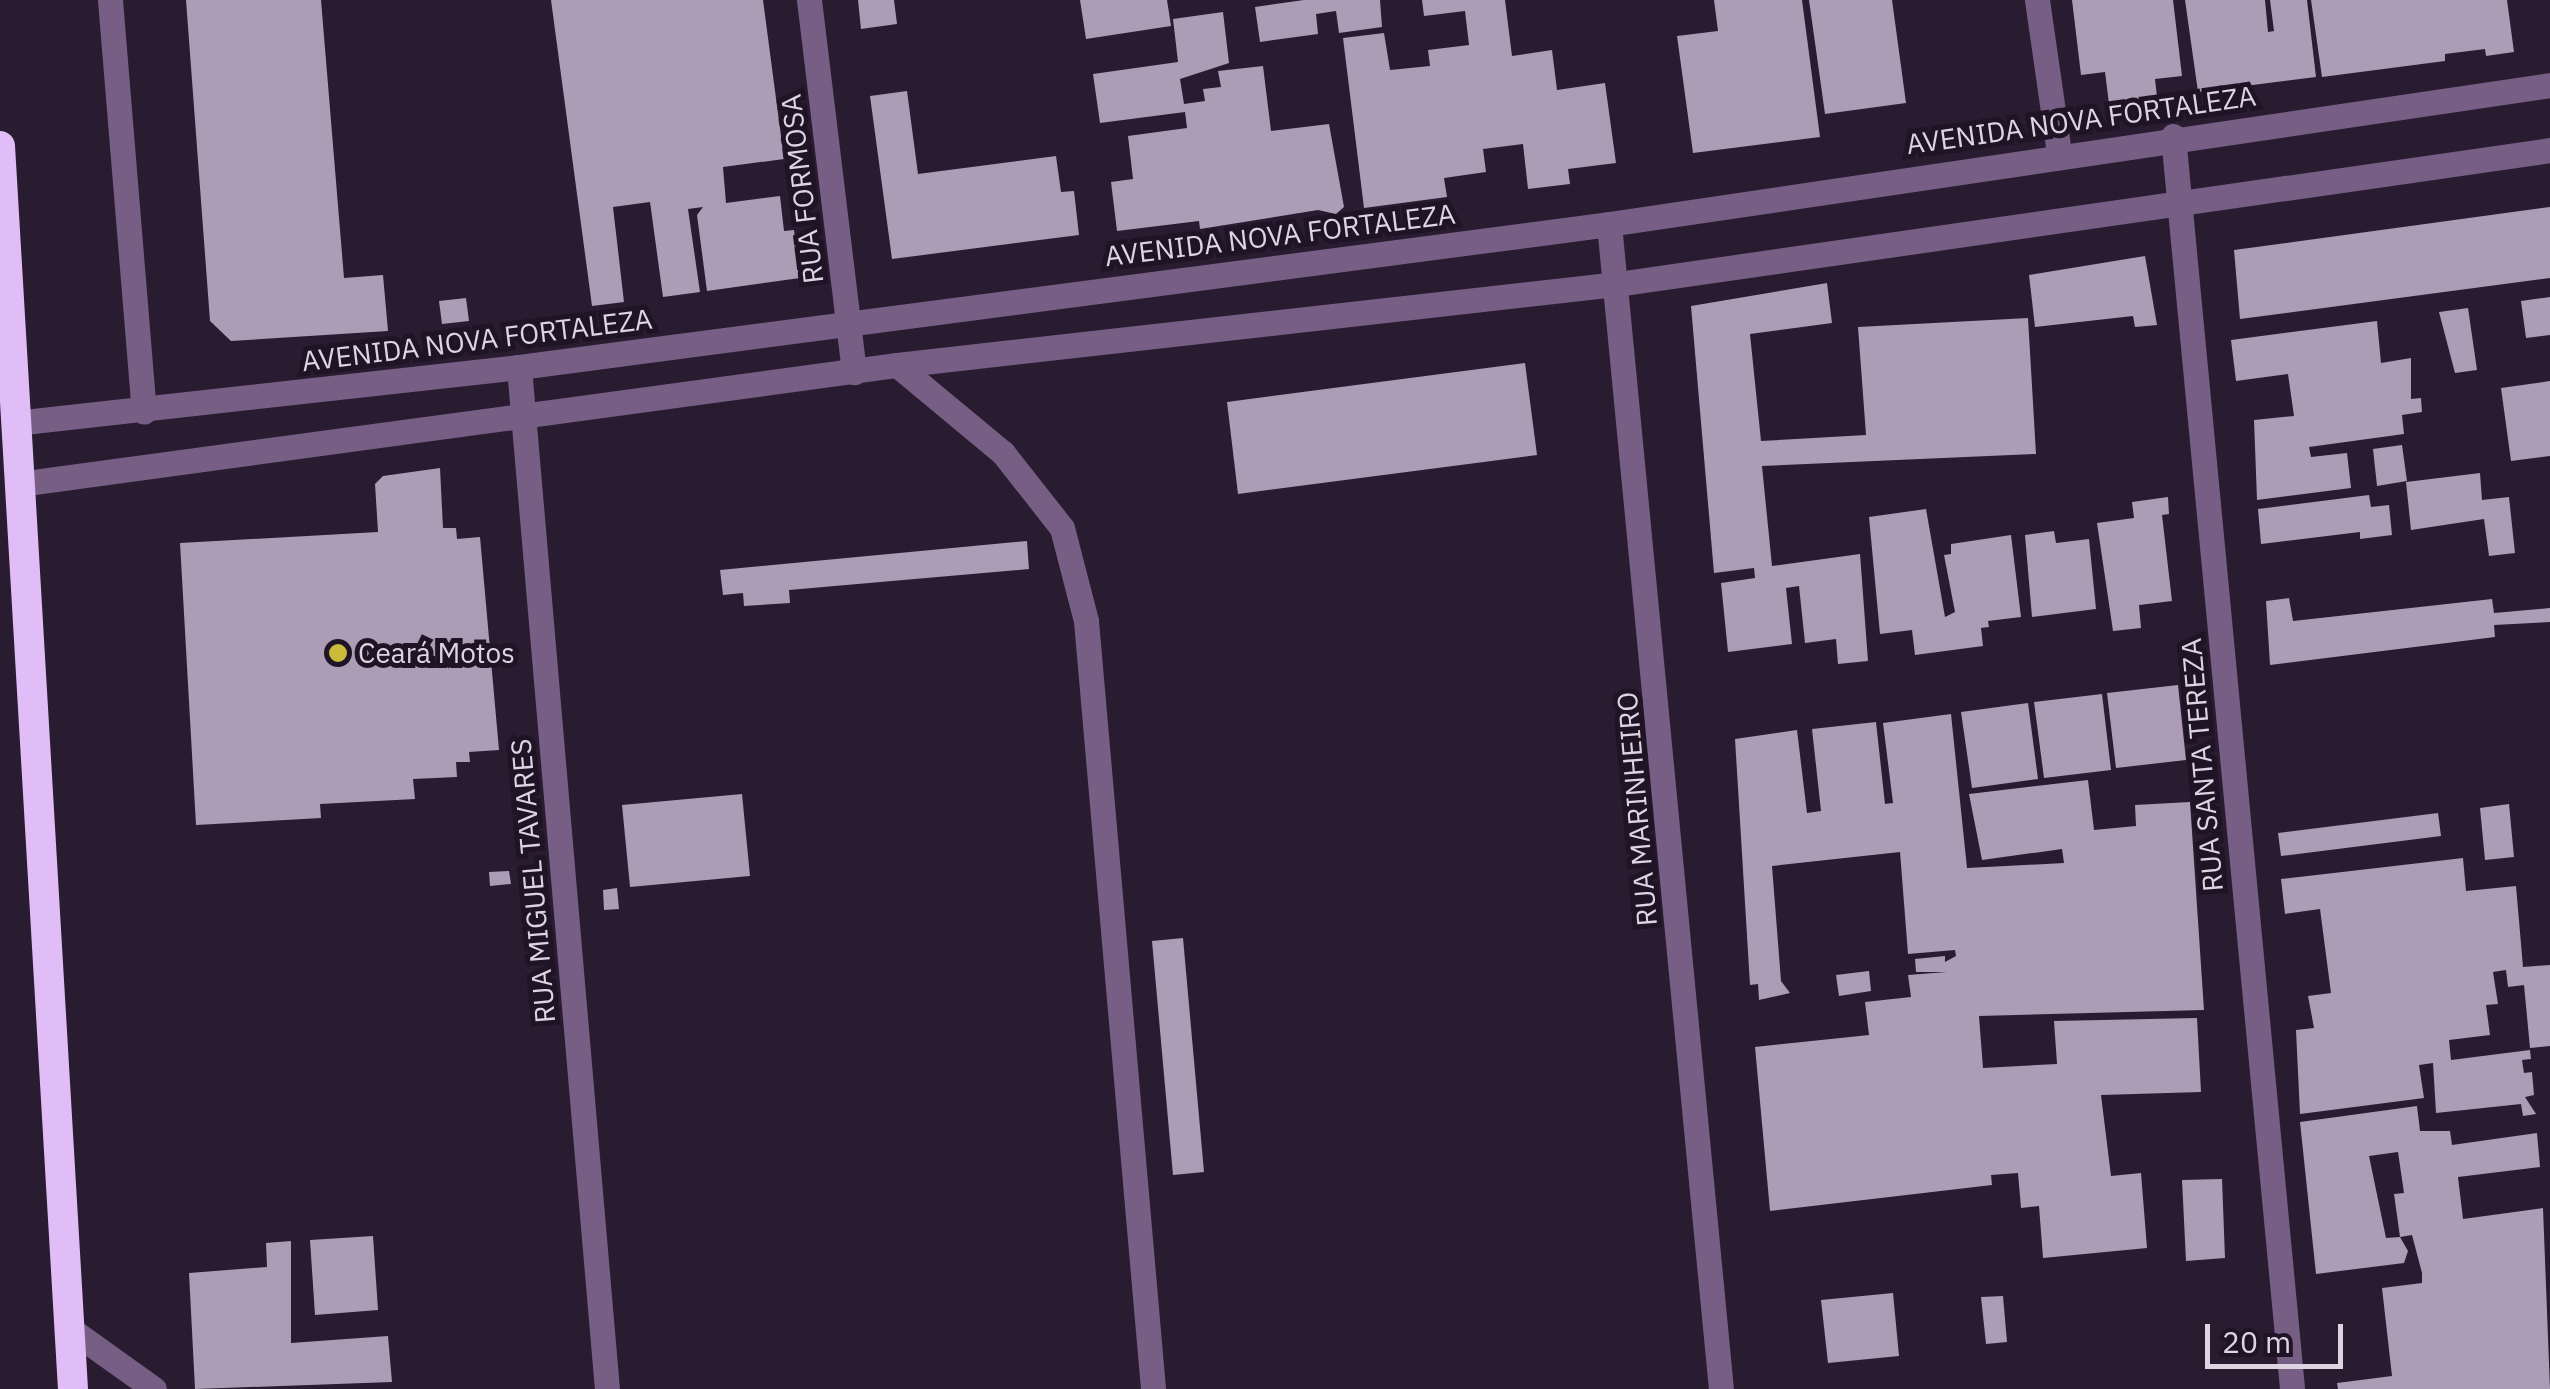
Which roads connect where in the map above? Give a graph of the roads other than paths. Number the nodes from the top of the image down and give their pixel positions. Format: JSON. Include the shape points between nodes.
{"nodes":[{"id":1,"x":110,"y":0,"type":"edge"},
{"id":2,"x":809,"y":0,"type":"edge"},
{"id":3,"x":2037,"y":0,"type":"edge"},
{"id":4,"x":2550,"y":84,"type":"edge"},
{"id":5,"x":2174,"y":136,"type":"junction"},
{"id":6,"x":0,"y":146,"type":"edge"},
{"id":7,"x":2550,"y":150,"type":"edge"},
{"id":8,"x":2059,"y":152,"type":"junction"},
{"id":9,"x":2179,"y":200,"type":"junction"},
{"id":10,"x":1609,"y":224,"type":"junction"},
{"id":11,"x":1617,"y":284,"type":"junction"},
{"id":12,"x":848,"y":320,"type":"junction"},
{"id":13,"x":898,"y":366,"type":"junction"},
{"id":14,"x":519,"y":367,"type":"junction"},
{"id":15,"x":854,"y":372,"type":"junction"},
{"id":16,"x":144,"y":412,"type":"junction"},
{"id":17,"x":523,"y":419,"type":"junction"},
{"id":18,"x":15,"y":423,"type":"junction"},
{"id":19,"x":19,"y":484,"type":"junction"},
{"id":20,"x":70,"y":1329,"type":"junction"},
{"id":21,"x":74,"y":1389,"type":"edge"},
{"id":22,"x":154,"y":1389,"type":"edge"},
{"id":23,"x":607,"y":1389,"type":"edge"},
{"id":24,"x":1153,"y":1389,"type":"edge"},
{"id":25,"x":1721,"y":1389,"type":"edge"},
{"id":26,"x":2292,"y":1389,"type":"edge"}],
"edges":[{"from":1,"to":16,"type":"street"},
{"from":2,"to":12,"type":"street","name":"RUA FORMOSA"},
{"from":3,"to":8,"type":"street"},
{"from":4,"to":5,"type":"street","name":"AVENIDA NOVA FORTALEZA"},
{"from":5,"to":8,"type":"street","name":"AVENIDA NOVA FORTALEZA"},
{"from":5,"to":9,"type":"street","name":"RUA SANTA TEREZA"},
{"from":6,"to":18,"type":"highway"},
{"from":7,"to":9,"type":"street"},
{"from":8,"to":10,"type":"street","name":"AVENIDA NOVA FORTALEZA"},
{"from":9,"to":11,"type":"street"},
{"from":9,"to":26,"type":"street","name":"RUA SANTA TEREZA"},
{"from":10,"to":11,"type":"street","name":"RUA MARINHEIRO"},
{"from":10,"to":12,"type":"street","name":"AVENIDA NOVA FORTALEZA"},
{"from":11,"to":13,"type":"street"},
{"from":11,"to":25,"type":"street","name":"RUA MARINHEIRO"},
{"from":12,"to":14,"type":"street","name":"AVENIDA NOVA FORTALEZA"},
{"from":12,"to":15,"type":"street","name":"RUA FORMOSA"},
{"from":13,"to":15,"type":"street"},
{"from":13,"to":24,"type":"street","via":[[1003,453],[1062,528],[1086,621]]},
{"from":14,"to":16,"type":"street","name":"AVENIDA NOVA FORTALEZA"},
{"from":14,"to":17,"type":"street","name":"RUA MIGUEL TAVARES"},
{"from":15,"to":17,"type":"street"},
{"from":16,"to":18,"type":"street","name":"AVENIDA NOVA FORTALEZA"},
{"from":17,"to":19,"type":"street"},
{"from":17,"to":23,"type":"street","name":"RUA MIGUEL TAVARES"},
{"from":18,"to":19,"type":"highway"},
{"from":19,"to":20,"type":"highway"},
{"from":20,"to":21,"type":"highway"},
{"from":20,"to":22,"type":"street"}]}
